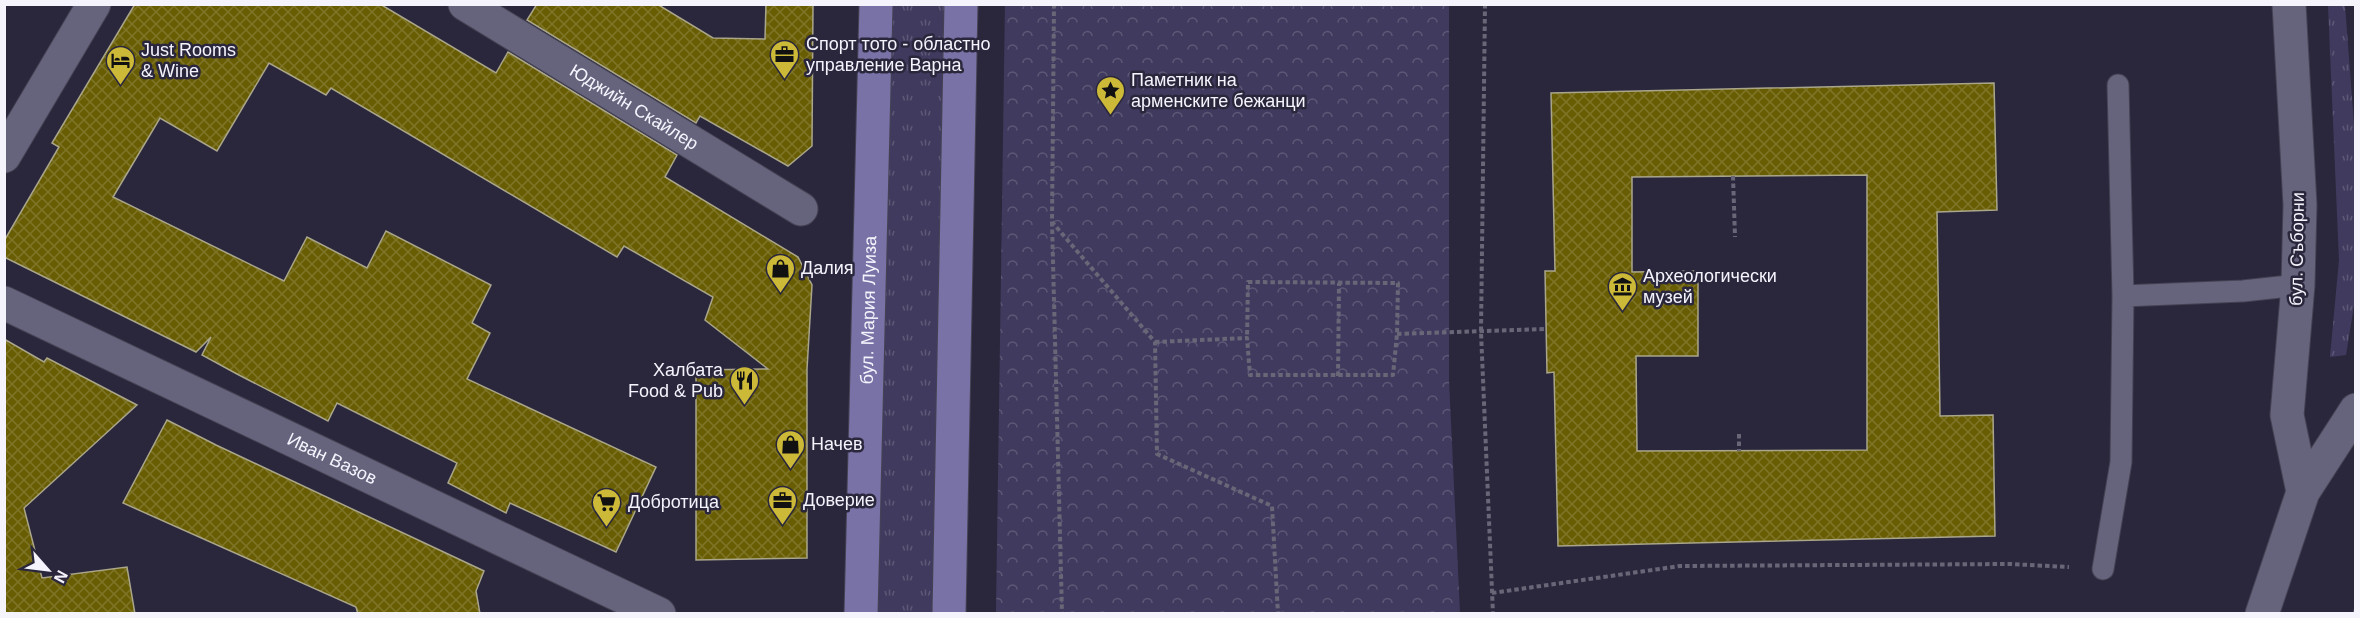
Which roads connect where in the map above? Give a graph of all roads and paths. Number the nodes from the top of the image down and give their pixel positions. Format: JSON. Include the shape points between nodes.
{"nodes":[{"id":1,"x":93,"y":4,"type":"edge"},
{"id":2,"x":465,"y":4,"type":"edge"},
{"id":3,"x":876,"y":4,"type":"edge"},
{"id":4,"x":961,"y":4,"type":"edge"},
{"id":5,"x":1054,"y":4,"type":"edge"},
{"id":6,"x":1485,"y":4,"type":"edge"},
{"id":7,"x":2289,"y":4,"type":"edge"},
{"id":8,"x":2118,"y":85,"type":"dead end"},
{"id":9,"x":4,"y":156,"type":"edge"},
{"id":10,"x":1732,"y":176,"type":"dead end"},
{"id":11,"x":801,"y":209,"type":"dead end"},
{"id":12,"x":1052,"y":222,"type":"junction"},
{"id":13,"x":1736,"y":237,"type":"dead end"},
{"id":14,"x":1339,"y":283,"type":"junction"},
{"id":15,"x":2298,"y":285,"type":"junction"},
{"id":16,"x":2123,"y":296,"type":"junction"},
{"id":17,"x":4,"y":303,"type":"edge"},
{"id":18,"x":1546,"y":329,"type":"dead end"},
{"id":19,"x":1482,"y":332,"type":"junction"},
{"id":20,"x":1397,"y":334,"type":"junction"},
{"id":21,"x":1247,"y":338,"type":"junction"},
{"id":22,"x":1155,"y":342,"type":"junction"},
{"id":23,"x":1338,"y":376,"type":"junction"},
{"id":24,"x":2355,"y":410,"type":"edge"},
{"id":25,"x":1739,"y":434,"type":"dead end"},
{"id":26,"x":1740,"y":451,"type":"dead end"},
{"id":27,"x":2303,"y":492,"type":"junction"},
{"id":28,"x":2103,"y":568,"type":"joint"},
{"id":29,"x":2274,"y":578,"type":"junction"},
{"id":30,"x":1492,"y":592,"type":"junction"},
{"id":31,"x":2355,"y":609,"type":"edge"},
{"id":32,"x":658,"y":614,"type":"edge"},
{"id":33,"x":861,"y":614,"type":"edge"},
{"id":34,"x":949,"y":614,"type":"edge"},
{"id":35,"x":1062,"y":614,"type":"edge"},
{"id":36,"x":1278,"y":614,"type":"edge"},
{"id":37,"x":1493,"y":614,"type":"edge"},
{"id":38,"x":2262,"y":614,"type":"edge"},
{"id":39,"x":2281,"y":614,"type":"edge"},
{"id":40,"x":2355,"y":614,"type":"edge"}],
"edges":[{"from":1,"to":9,"type":"street"},
{"from":2,"to":11,"type":"street","name":"Юджийн Скайлер"},
{"from":3,"to":33,"type":"main road","name":"бул. Мария Луиза"},
{"from":4,"to":34,"type":"main road"},
{"from":5,"to":12,"type":"path"},
{"from":6,"to":19,"type":"path"},
{"from":7,"to":15,"type":"street","name":"бул. Съборни","via":[[2300,205]]},
{"from":8,"to":16,"type":"lane"},
{"from":10,"to":13,"type":"path"},
{"from":12,"to":22,"type":"path"},
{"from":12,"to":35,"type":"path"},
{"from":14,"to":20,"type":"path","via":[[1398,283]]},
{"from":14,"to":21,"type":"path","via":[[1248,282]]},
{"from":14,"to":23,"type":"path"},
{"from":15,"to":16,"type":"lane"},
{"from":15,"to":27,"type":"street","name":"бул. Съборни","via":[[2287,415]]},
{"from":16,"to":28,"type":"lane","via":[[2121,462]]},
{"from":17,"to":32,"type":"street","name":"Иван Вазов"},
{"from":18,"to":19,"type":"path"},
{"from":19,"to":20,"type":"path"},
{"from":19,"to":30,"type":"path"},
{"from":20,"to":23,"type":"path","via":[[1393,375]]},
{"from":21,"to":22,"type":"path"},
{"from":21,"to":23,"type":"path","via":[[1250,375]]},
{"from":22,"to":36,"type":"path","via":[[1157,454],[1272,506]]},
{"from":24,"to":27,"type":"street"},
{"from":25,"to":26,"type":"path"},
{"from":27,"to":29,"type":"street"},
{"from":28,"to":30,"type":"path","via":[[2010,564],[1680,566]]},
{"from":29,"to":38,"type":"street"},
{"from":29,"to":39,"type":"street"},
{"from":30,"to":37,"type":"path"},
{"from":31,"to":40,"type":"path"}]}
